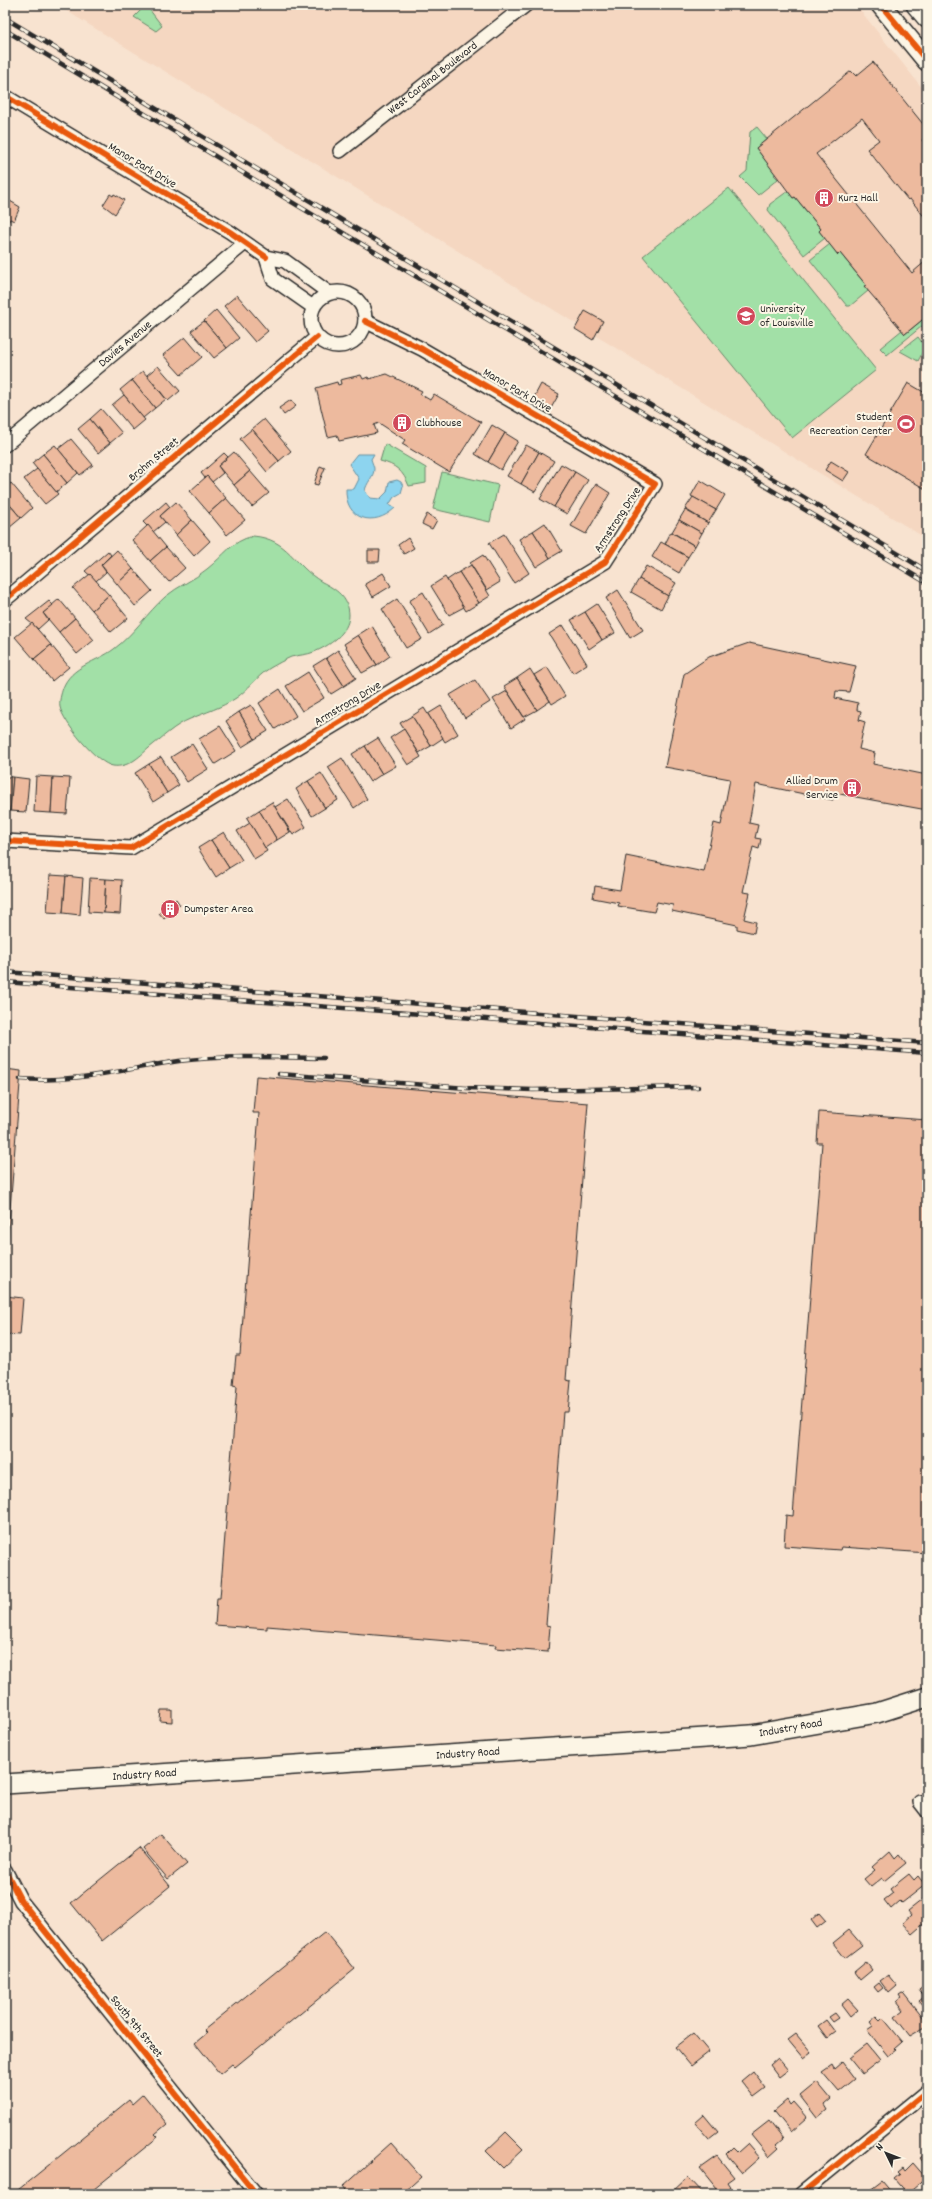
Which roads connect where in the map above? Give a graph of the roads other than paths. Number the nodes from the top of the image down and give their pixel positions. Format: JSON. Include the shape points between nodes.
{"nodes":[{"id":1,"x":526,"y":5,"type":"edge"},
{"id":2,"x":882,"y":5,"type":"edge"},
{"id":3,"x":916,"y":5,"type":"edge"},
{"id":4,"x":927,"y":18,"type":"edge"},
{"id":5,"x":927,"y":61,"type":"edge"},
{"id":6,"x":5,"y":96,"type":"edge"},
{"id":7,"x":340,"y":151,"type":"dead end"},
{"id":8,"x":245,"y":242,"type":"junction"},
{"id":9,"x":266,"y":257,"type":"junction"},
{"id":10,"x":329,"y":294,"type":"junction"},
{"id":11,"x":313,"y":307,"type":"junction"},
{"id":12,"x":365,"y":322,"type":"junction"},
{"id":13,"x":317,"y":337,"type":"junction"},
{"id":14,"x":5,"y":445,"type":"edge"},
{"id":15,"x":655,"y":484,"type":"joint"},
{"id":16,"x":5,"y":600,"type":"edge"},
{"id":17,"x":5,"y":841,"type":"edge"},
{"id":18,"x":927,"y":1697,"type":"edge"},
{"id":19,"x":5,"y":1784,"type":"edge"},
{"id":20,"x":5,"y":1870,"type":"edge"},
{"id":21,"x":927,"y":2091,"type":"edge"},
{"id":22,"x":256,"y":2194,"type":"edge"},
{"id":23,"x":802,"y":2194,"type":"edge"}],
"edges":[{"from":1,"to":7,"type":"street","name":"West Cardinal Boulevard"},
{"from":2,"to":5,"type":"main road"},
{"from":3,"to":4,"type":"main road"},
{"from":6,"to":8,"type":"street","name":"Manor Park Drive"},
{"from":8,"to":9,"type":"street","name":"Manor Park Drive"},
{"from":8,"to":14,"type":"street","name":"Davies Avenue"},
{"from":9,"to":10,"type":"street","name":"Manor Park Drive","via":[[285,261]]},
{"from":9,"to":11,"type":"street","via":[[273,279]]},
{"from":10,"to":11,"type":"street","via":[[320,298]]},
{"from":10,"to":12,"type":"street","via":[[340,292],[350,295],[364,311]]},
{"from":11,"to":13,"type":"street","via":[[310,317]]},
{"from":12,"to":13,"type":"street","via":[[362,332],[346,345],[335,347],[325,344]]},
{"from":12,"to":15,"type":"street","name":"Manor Park Drive","via":[[422,349]]},
{"from":13,"to":16,"type":"street","name":"Brohm Street"},
{"from":15,"to":17,"type":"street","name":"Armstrong Drive","via":[[605,562],[131,848]]},
{"from":18,"to":19,"type":"main road","name":"Industry Road","via":[[877,1713],[751,1734]]},
{"from":20,"to":22,"type":"street","name":"South 9th Street","via":[[21,1901]]},
{"from":21,"to":23,"type":"street"}]}
